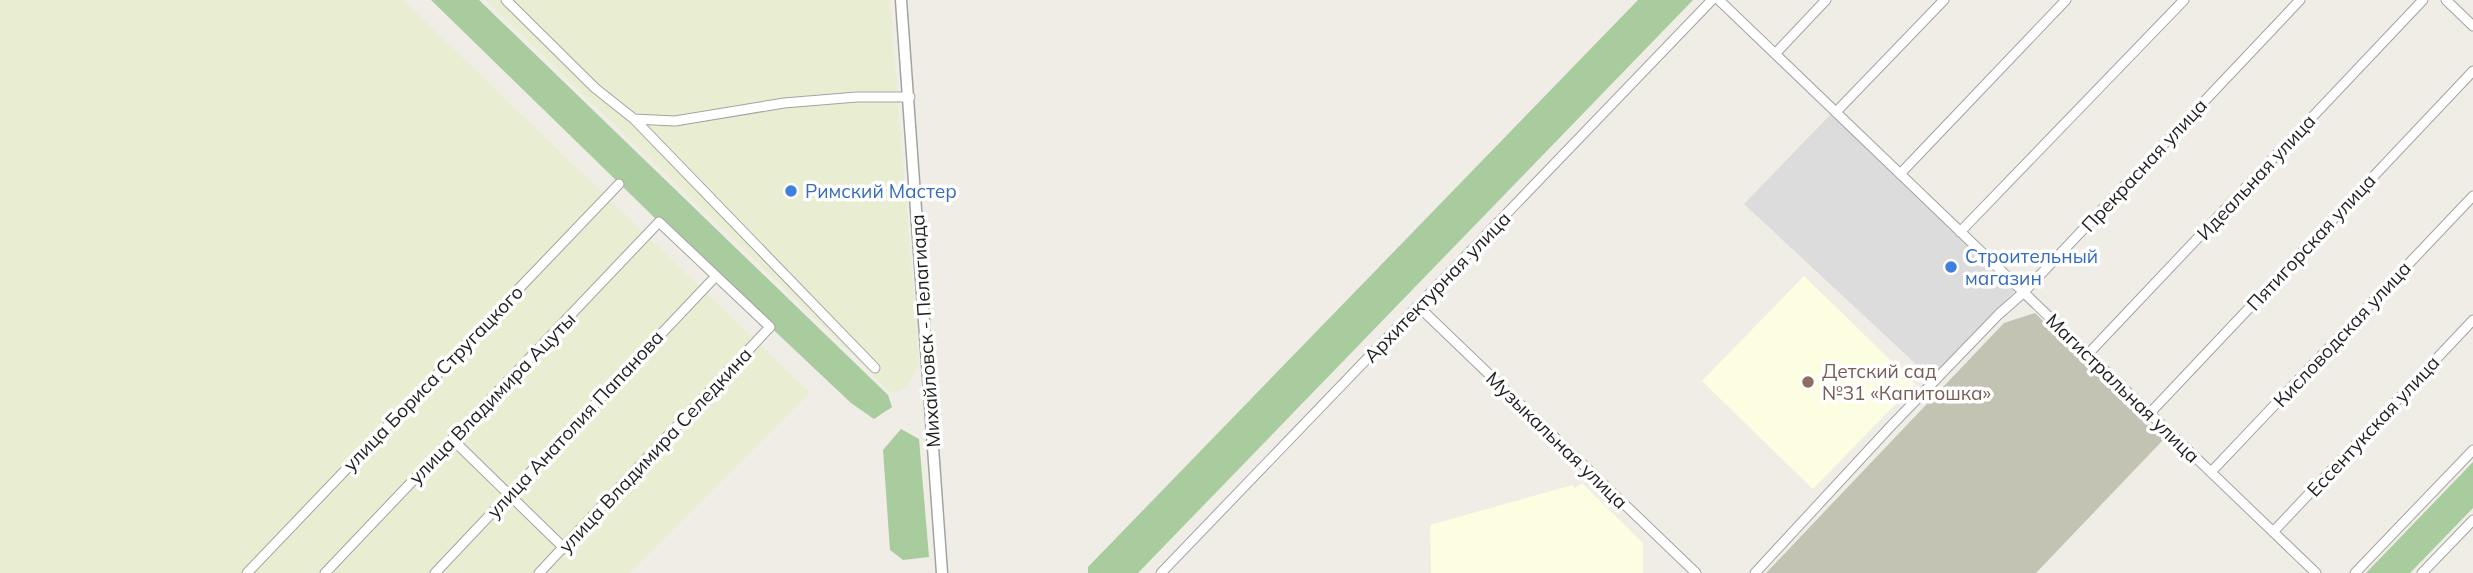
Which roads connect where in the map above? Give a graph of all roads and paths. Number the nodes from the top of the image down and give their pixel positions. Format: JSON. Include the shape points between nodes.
{"nodes":[{"id":1,"x":506,"y":0,"type":"edge"},
{"id":2,"x":901,"y":0,"type":"edge"},
{"id":3,"x":1713,"y":0,"type":"edge"},
{"id":4,"x":1719,"y":0,"type":"edge"},
{"id":5,"x":1826,"y":0,"type":"edge"},
{"id":6,"x":1944,"y":0,"type":"edge"},
{"id":7,"x":2066,"y":0,"type":"edge"},
{"id":8,"x":2184,"y":0,"type":"edge"},
{"id":9,"x":2300,"y":0,"type":"edge"},
{"id":10,"x":2423,"y":0,"type":"edge"},
{"id":11,"x":2446,"y":0,"type":"edge"},
{"id":12,"x":2473,"y":26,"type":"edge"},
{"id":13,"x":1775,"y":54,"type":"junction"},
{"id":14,"x":2473,"y":71,"type":"edge"},
{"id":15,"x":910,"y":97,"type":"junction"},
{"id":16,"x":1836,"y":112,"type":"junction"},
{"id":17,"x":634,"y":119,"type":"junction"},
{"id":18,"x":1900,"y":174,"type":"junction"},
{"id":19,"x":619,"y":184,"type":"dead end"},
{"id":20,"x":2473,"y":196,"type":"edge"},
{"id":21,"x":1960,"y":232,"type":"junction"},
{"id":22,"x":716,"y":276,"type":"junction"},
{"id":23,"x":2023,"y":293,"type":"junction"},
{"id":24,"x":1419,"y":307,"type":"junction"},
{"id":25,"x":2473,"y":320,"type":"edge"},
{"id":26,"x":2088,"y":354,"type":"junction"},
{"id":27,"x":875,"y":368,"type":"dead end"},
{"id":28,"x":2150,"y":413,"type":"junction"},
{"id":29,"x":452,"y":439,"type":"junction"},
{"id":30,"x":2473,"y":450,"type":"edge"},
{"id":31,"x":2211,"y":472,"type":"junction"},
{"id":32,"x":509,"y":495,"type":"junction"},
{"id":33,"x":2473,"y":520,"type":"edge"},
{"id":34,"x":2273,"y":532,"type":"junction"},
{"id":35,"x":563,"y":547,"type":"junction"},
{"id":36,"x":2427,"y":571,"type":"edge"},
{"id":37,"x":247,"y":573,"type":"edge"},
{"id":38,"x":325,"y":573,"type":"edge"},
{"id":39,"x":435,"y":573,"type":"edge"},
{"id":40,"x":539,"y":573,"type":"edge"},
{"id":41,"x":942,"y":573,"type":"edge"},
{"id":42,"x":1161,"y":573,"type":"edge"},
{"id":43,"x":1696,"y":573,"type":"edge"},
{"id":44,"x":1755,"y":573,"type":"edge"},
{"id":45,"x":2316,"y":573,"type":"edge"},
{"id":46,"x":2355,"y":573,"type":"edge"}],
"edges":[{"from":1,"to":17,"type":"street","via":[[595,88]]},
{"from":2,"to":15,"type":"street","name":"Михайловск - Пелагиада"},
{"from":3,"to":24,"type":"street","name":"Архитектурная улица"},
{"from":4,"to":13,"type":"street","name":"Магистральная улица"},
{"from":5,"to":13,"type":"street"},
{"from":6,"to":16,"type":"street"},
{"from":7,"to":18,"type":"street"},
{"from":8,"to":21,"type":"street"},
{"from":9,"to":23,"type":"street","name":"Прекрасная улица"},
{"from":10,"to":26,"type":"street","name":"Идеальная улица"},
{"from":11,"to":12,"type":"street"},
{"from":13,"to":16,"type":"street","name":"Магистральная улица"},
{"from":14,"to":28,"type":"street","name":"Пятигорская улица"},
{"from":15,"to":17,"type":"street","via":[[784,103],[676,121]]},
{"from":15,"to":41,"type":"street","name":"Михайловск - Пелагиада"},
{"from":16,"to":18,"type":"street","name":"Магистральная улица"},
{"from":17,"to":27,"type":"street"},
{"from":18,"to":21,"type":"street","name":"Магистральная улица"},
{"from":19,"to":37,"type":"street","name":"улица Бориса Стругацкого"},
{"from":20,"to":31,"type":"street","name":"Кисловодская улица"},
{"from":21,"to":23,"type":"street","name":"Магистральная улица"},
{"from":22,"to":29,"type":"street","name":"улица Владимира Ацуты","via":[[659,222]]},
{"from":22,"to":32,"type":"street","name":"улица Анатолия Папанова"},
{"from":22,"to":35,"type":"street","name":"улица Владимира Селедкина","via":[[770,327]]},
{"from":23,"to":26,"type":"street","name":"Магистральная улица"},
{"from":23,"to":44,"type":"street","name":"Прекрасная улица"},
{"from":24,"to":42,"type":"street","name":"Архитектурная улица"},
{"from":24,"to":43,"type":"street","name":"Музыкальная улица"},
{"from":25,"to":34,"type":"street","name":"Ессентукская улица"},
{"from":26,"to":28,"type":"street","name":"Магистральная улица"},
{"from":28,"to":31,"type":"street","name":"Магистральная улица"},
{"from":29,"to":32,"type":"street"},
{"from":29,"to":38,"type":"street","name":"улица Владимира Ацуты"},
{"from":30,"to":46,"type":"street"},
{"from":31,"to":34,"type":"street","name":"Магистральная улица"},
{"from":32,"to":35,"type":"street"},
{"from":32,"to":39,"type":"street","name":"улица Анатолия Папанова"},
{"from":33,"to":36,"type":"street"},
{"from":34,"to":45,"type":"street","name":"Магистральная улица"},
{"from":35,"to":40,"type":"street","name":"улица Владимира Селедкина"}]}
